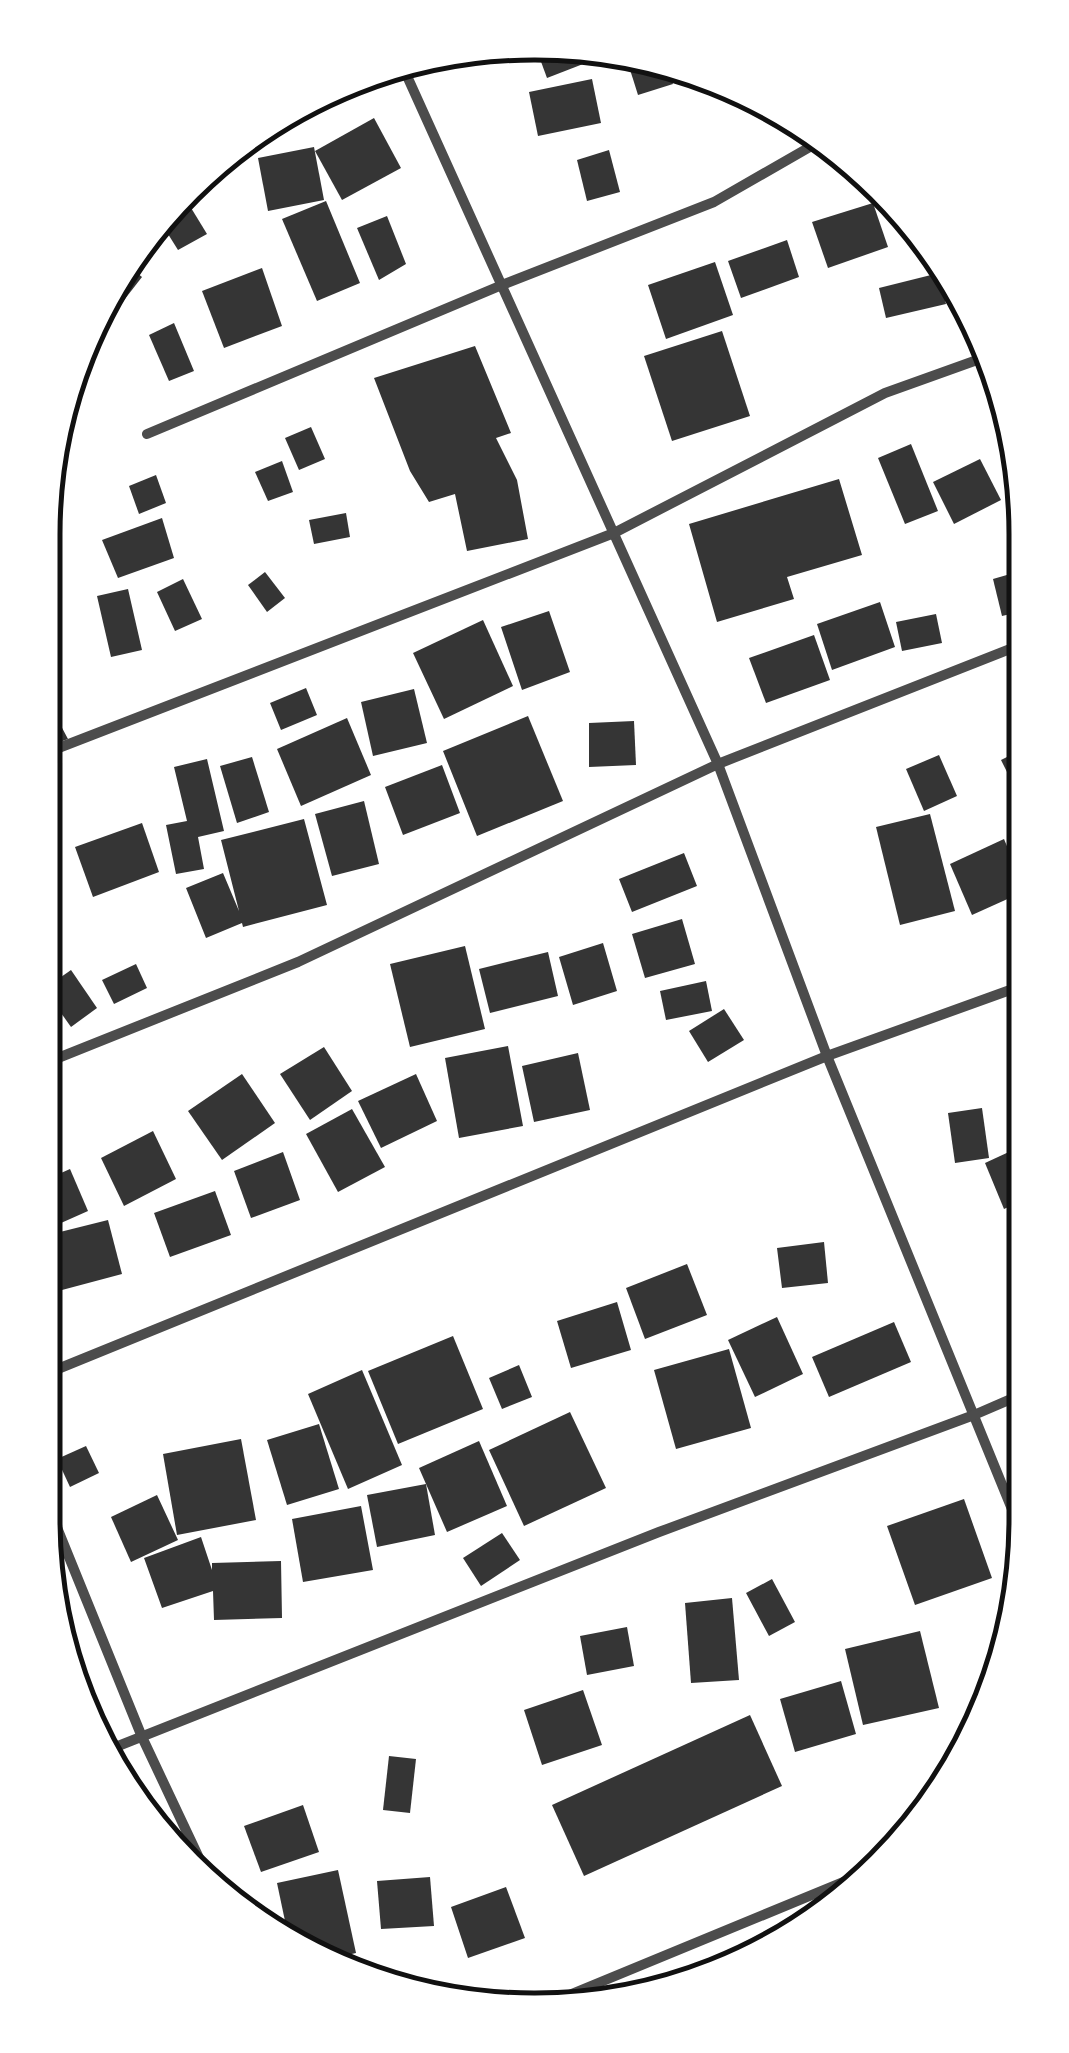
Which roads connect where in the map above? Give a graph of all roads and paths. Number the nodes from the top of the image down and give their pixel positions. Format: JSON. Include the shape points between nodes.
{"nodes":[{"id":1,"x":408,"y":77,"type":"edge"},
{"id":2,"x":809,"y":148,"type":"edge"},
{"id":3,"x":502,"y":285,"type":"junction"},
{"id":4,"x":976,"y":360,"type":"edge"},
{"id":5,"x":147,"y":434,"type":"dead end"},
{"id":6,"x":614,"y":533,"type":"junction"},
{"id":7,"x":1009,"y":650,"type":"edge"},
{"id":8,"x":60,"y":747,"type":"edge"},
{"id":9,"x":718,"y":764,"type":"junction"},
{"id":10,"x":1009,"y":989,"type":"edge"},
{"id":11,"x":827,"y":1056,"type":"junction"},
{"id":12,"x":60,"y":1057,"type":"edge"},
{"id":13,"x":60,"y":1368,"type":"edge"},
{"id":14,"x":1009,"y":1400,"type":"edge"},
{"id":15,"x":974,"y":1415,"type":"junction"},
{"id":16,"x":1009,"y":1500,"type":"edge"},
{"id":17,"x":61,"y":1538,"type":"edge"},
{"id":18,"x":142,"y":1737,"type":"junction"},
{"id":19,"x":119,"y":1746,"type":"edge"},
{"id":20,"x":194,"y":1849,"type":"edge"},
{"id":21,"x":834,"y":1886,"type":"edge"},
{"id":22,"x":580,"y":1991,"type":"edge"}],
"edges":[{"from":1,"to":3,"type":"street"},
{"from":2,"to":3,"type":"street","via":[[714,202]]},
{"from":3,"to":5,"type":"street"},
{"from":3,"to":6,"type":"street"},
{"from":4,"to":6,"type":"street","via":[[884,393]]},
{"from":6,"to":8,"type":"street"},
{"from":6,"to":9,"type":"street"},
{"from":7,"to":9,"type":"street"},
{"from":9,"to":11,"type":"street"},
{"from":9,"to":12,"type":"street","via":[[298,962]]},
{"from":10,"to":11,"type":"street"},
{"from":11,"to":13,"type":"street"},
{"from":11,"to":15,"type":"street"},
{"from":14,"to":15,"type":"street"},
{"from":15,"to":16,"type":"street"},
{"from":15,"to":18,"type":"street"},
{"from":17,"to":18,"type":"street"},
{"from":18,"to":19,"type":"street"},
{"from":18,"to":20,"type":"street"},
{"from":21,"to":22,"type":"street"}]}
